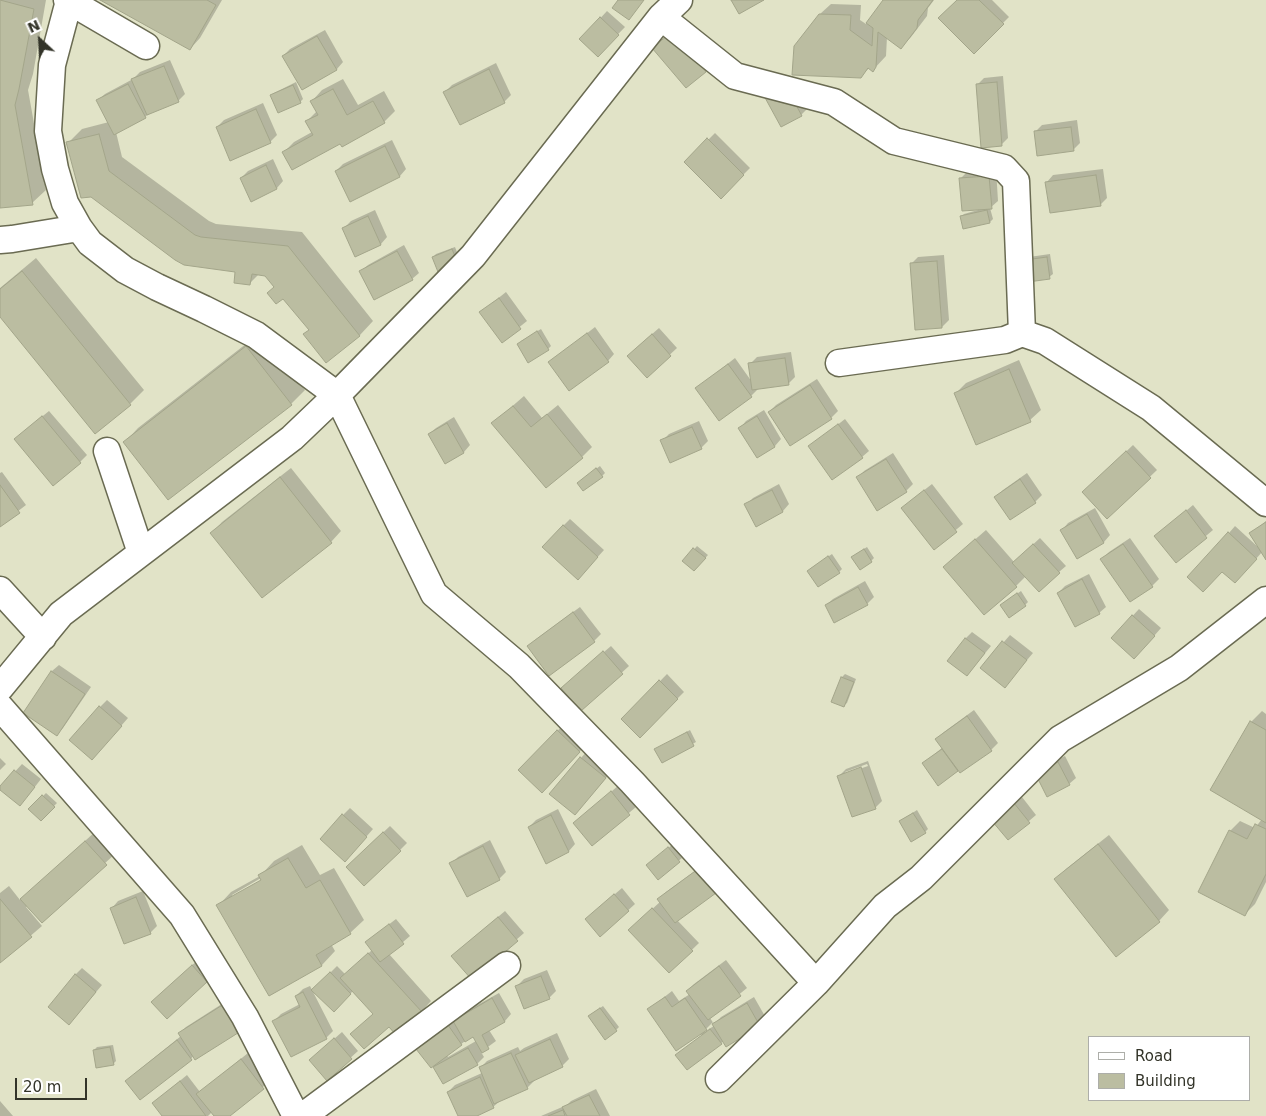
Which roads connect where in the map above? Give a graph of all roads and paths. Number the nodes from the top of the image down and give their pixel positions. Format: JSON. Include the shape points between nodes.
{"nodes":[{"id":1,"x":68,"y":0,"type":"edge"},
{"id":2,"x":670,"y":8,"type":"edge"},
{"id":3,"x":146,"y":46,"type":"dead end"},
{"id":4,"x":79,"y":228,"type":"junction"},
{"id":5,"x":0,"y":240,"type":"edge"},
{"id":6,"x":1022,"y":333,"type":"junction"},
{"id":7,"x":839,"y":363,"type":"dead end"},
{"id":8,"x":338,"y":395,"type":"junction"},
{"id":9,"x":107,"y":451,"type":"dead end"},
{"id":10,"x":1266,"y":503,"type":"edge"},
{"id":11,"x":141,"y":553,"type":"junction"},
{"id":12,"x":0,"y":590,"type":"edge"},
{"id":13,"x":1266,"y":600,"type":"edge"},
{"id":14,"x":42,"y":637,"type":"junction"},
{"id":15,"x":0,"y":688,"type":"edge"},
{"id":16,"x":0,"y":707,"type":"edge"},
{"id":17,"x":507,"y":965,"type":"dead end"},
{"id":18,"x":816,"y":983,"type":"junction"},
{"id":19,"x":719,"y":1079,"type":"dead end"},
{"id":20,"x":296,"y":1116,"type":"edge"},
{"id":21,"x":303,"y":1116,"type":"edge"}],
"edges":[{"from":1,"to":3,"type":"street"},
{"from":1,"to":4,"type":"street","via":[[52,65],[48,131],[65,203]]},
{"from":2,"to":6,"type":"street","via":[[735,76],[834,102],[894,141],[1004,168],[1016,181]]},
{"from":2,"to":8,"type":"street","via":[[473,256]]},
{"from":4,"to":5,"type":"street"},
{"from":4,"to":8,"type":"street","via":[[90,243],[124,270],[256,335]]},
{"from":6,"to":7,"type":"street","via":[[1005,340]]},
{"from":6,"to":10,"type":"street","via":[[1045,342],[1151,408]]},
{"from":8,"to":11,"type":"street","via":[[292,438]]},
{"from":8,"to":18,"type":"street","via":[[434,594],[519,666],[632,782]]},
{"from":9,"to":11,"type":"street"},
{"from":11,"to":14,"type":"street","via":[[61,614]]},
{"from":12,"to":14,"type":"street"},
{"from":13,"to":18,"type":"street","via":[[1178,668],[1060,739],[921,878],[885,906]]},
{"from":14,"to":15,"type":"street"},
{"from":16,"to":20,"type":"street","via":[[182,915],[245,1017]]},
{"from":17,"to":21,"type":"street"},
{"from":18,"to":19,"type":"street"}]}
